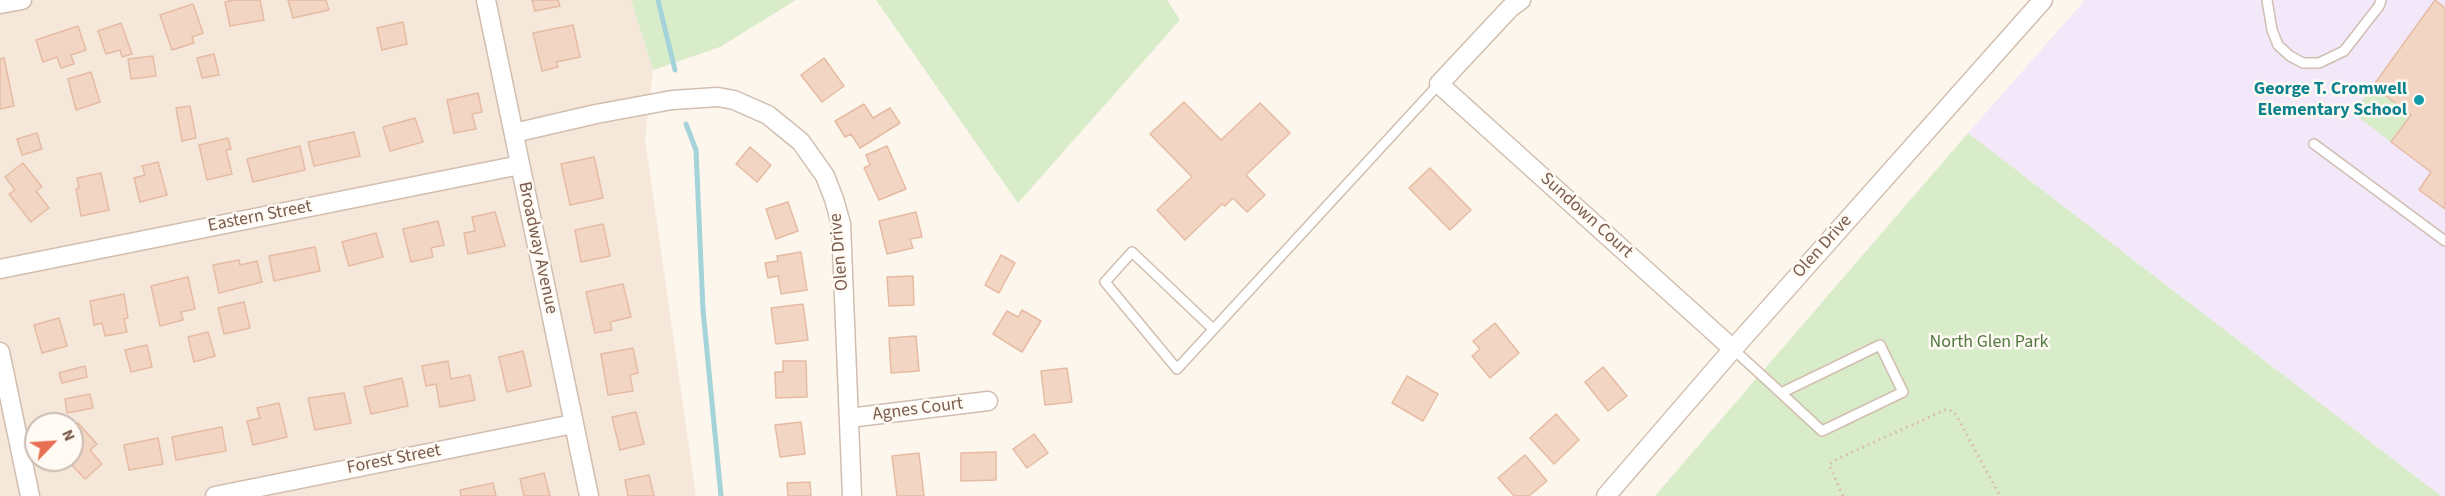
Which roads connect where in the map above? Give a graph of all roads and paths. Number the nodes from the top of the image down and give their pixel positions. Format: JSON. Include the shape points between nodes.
{"nodes":[{"id":1,"x":22,"y":0,"type":"edge"},
{"id":2,"x":486,"y":0,"type":"edge"},
{"id":3,"x":1521,"y":0,"type":"edge"},
{"id":4,"x":2043,"y":0,"type":"edge"},
{"id":5,"x":2267,"y":0,"type":"edge"},
{"id":6,"x":2380,"y":0,"type":"edge"},
{"id":7,"x":0,"y":4,"type":"edge"},
{"id":8,"x":1439,"y":84,"type":"junction"},
{"id":9,"x":514,"y":133,"type":"junction"},
{"id":10,"x":2314,"y":144,"type":"dead end"},
{"id":11,"x":520,"y":165,"type":"junction"},
{"id":12,"x":2445,"y":240,"type":"edge"},
{"id":13,"x":0,"y":269,"type":"edge"},
{"id":14,"x":1213,"y":328,"type":"junction"},
{"id":15,"x":1733,"y":349,"type":"junction"},
{"id":16,"x":0,"y":352,"type":"edge"},
{"id":17,"x":1781,"y":393,"type":"junction"},
{"id":18,"x":988,"y":401,"type":"dead end"},
{"id":19,"x":849,"y":418,"type":"junction"},
{"id":20,"x":573,"y":424,"type":"junction"},
{"id":21,"x":30,"y":496,"type":"edge"},
{"id":22,"x":215,"y":496,"type":"edge"},
{"id":23,"x":589,"y":496,"type":"edge"},
{"id":24,"x":852,"y":496,"type":"edge"},
{"id":25,"x":1606,"y":496,"type":"edge"},
{"id":26,"x":1843,"y":496,"type":"edge"},
{"id":27,"x":2000,"y":496,"type":"edge"}],
"edges":[{"from":1,"to":7,"type":"street"},
{"from":2,"to":9,"type":"street","name":"Broadway Avenue"},
{"from":3,"to":8,"type":"street"},
{"from":4,"to":15,"type":"street","name":"Olen Drive"},
{"from":5,"to":6,"type":"lane","via":[[2278,45],[2303,63],[2319,63],[2344,51]]},
{"from":8,"to":14,"type":"lane"},
{"from":8,"to":15,"type":"street","name":"Sundown Court"},
{"from":9,"to":11,"type":"street","name":"Broadway Avenue"},
{"from":9,"to":19,"type":"street","name":"Olen Drive","via":[[625,108],[700,97],[735,100],[768,115],[785,128],[801,142],[825,176],[841,224]]},
{"from":10,"to":12,"type":"lane"},
{"from":11,"to":13,"type":"street","name":"Eastern Street"},
{"from":11,"to":20,"type":"street","name":"Broadway Avenue"},
{"from":14,"to":14,"type":"lane","via":[[1177,369],[1104,282],[1132,252]]},
{"from":15,"to":17,"type":"lane"},
{"from":15,"to":25,"type":"street","name":"Olen Drive"},
{"from":16,"to":21,"type":"street"},
{"from":17,"to":17,"type":"lane","via":[[1880,345],[1903,392],[1822,431]]},
{"from":18,"to":19,"type":"street","name":"Agnes Court"},
{"from":19,"to":24,"type":"street","name":"Olen Drive"},
{"from":20,"to":22,"type":"street","name":"Forest Street"},
{"from":20,"to":23,"type":"street","name":"Broadway Avenue"},
{"from":26,"to":27,"type":"path","via":[[1829,465],[1836,459],[1947,408],[1955,413]]}]}
